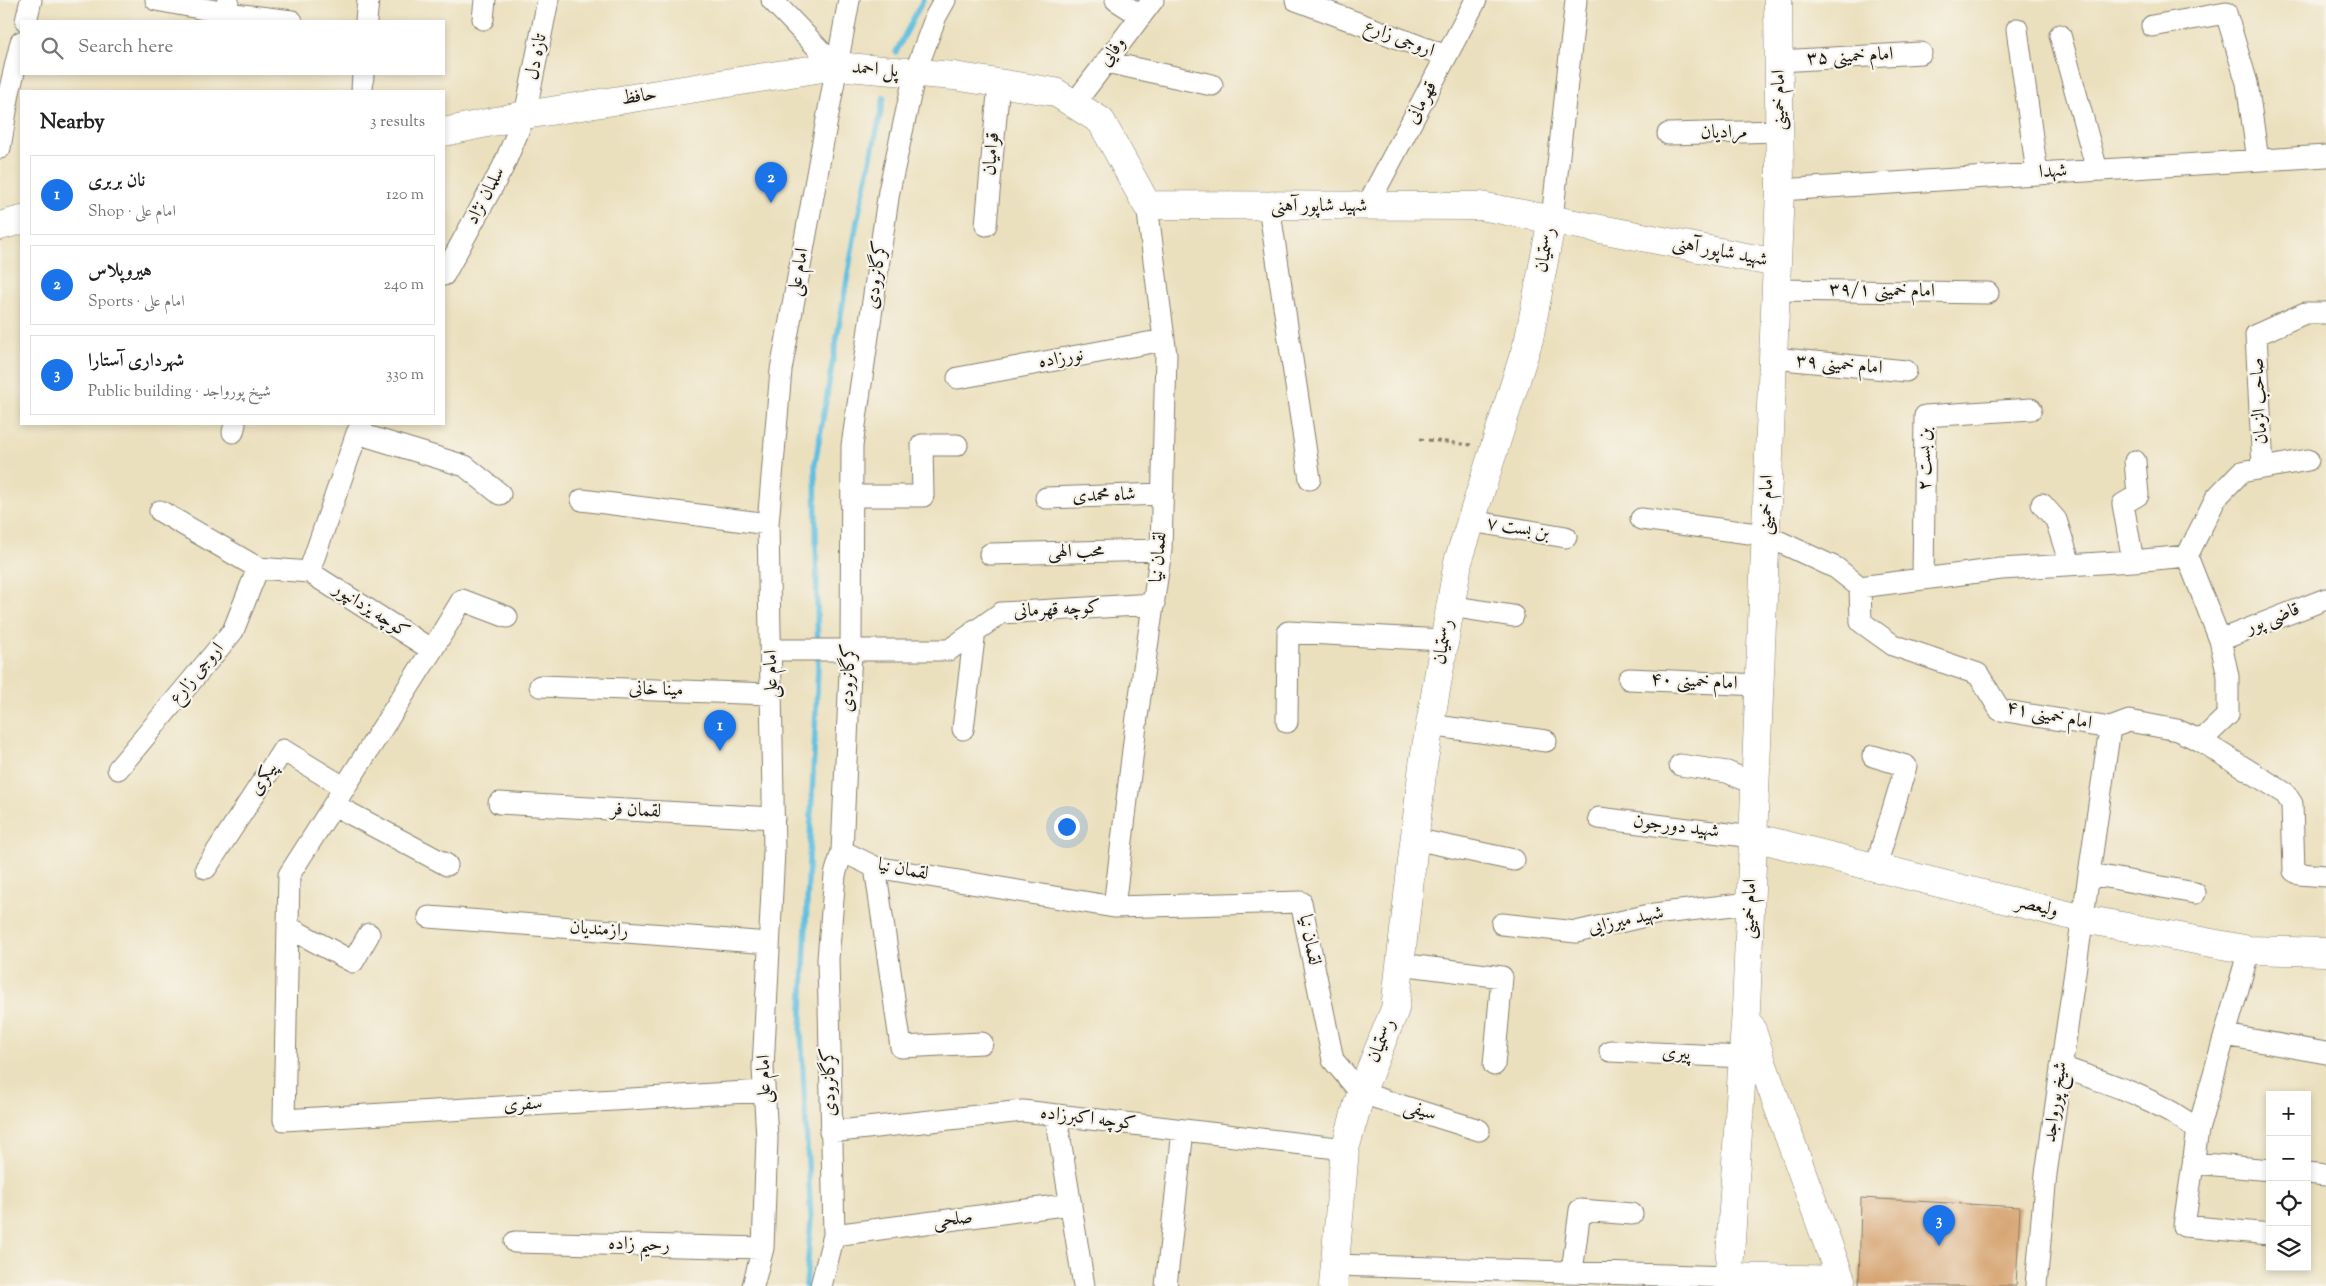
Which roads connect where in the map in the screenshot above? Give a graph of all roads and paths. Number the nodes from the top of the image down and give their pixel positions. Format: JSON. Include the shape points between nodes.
{"nodes":[{"id":1,"x":31,"y":0,"type":"edge"},
{"id":2,"x":156,"y":0,"type":"edge"},
{"id":3,"x":368,"y":0,"type":"edge"},
{"id":4,"x":548,"y":0,"type":"edge"},
{"id":5,"x":772,"y":0,"type":"edge"},
{"id":6,"x":849,"y":0,"type":"edge"},
{"id":7,"x":945,"y":0,"type":"edge"},
{"id":8,"x":1116,"y":0,"type":"edge"},
{"id":9,"x":1296,"y":0,"type":"edge"},
{"id":10,"x":1476,"y":0,"type":"edge"},
{"id":11,"x":1576,"y":0,"type":"edge"},
{"id":12,"x":1778,"y":0,"type":"edge"},
{"id":13,"x":227,"y":6,"type":"edge"},
{"id":14,"x":1147,"y":8,"type":"edge"},
{"id":15,"x":26,"y":20,"type":"edge"},
{"id":16,"x":288,"y":20,"type":"edge"},
{"id":17,"x":366,"y":20,"type":"edge"},
{"id":18,"x":2152,"y":26,"type":"dead end"},
{"id":19,"x":2017,"y":29,"type":"dead end"},
{"id":20,"x":2060,"y":35,"type":"dead end"},
{"id":21,"x":20,"y":46,"type":"edge"},
{"id":22,"x":1921,"y":53,"type":"dead end"},
{"id":23,"x":1446,"y":56,"type":"junction"},
{"id":24,"x":1779,"y":61,"type":"junction"},
{"id":25,"x":1106,"y":62,"type":"junction"},
{"id":26,"x":835,"y":66,"type":"junction"},
{"id":27,"x":915,"y":73,"type":"junction"},
{"id":28,"x":363,"y":75,"type":"edge"},
{"id":29,"x":998,"y":83,"type":"junction"},
{"id":30,"x":1212,"y":85,"type":"dead end"},
{"id":31,"x":362,"y":90,"type":"edge"},
{"id":32,"x":1074,"y":104,"type":"junction"},
{"id":33,"x":525,"y":115,"type":"junction"},
{"id":34,"x":1779,"y":131,"type":"junction"},
{"id":35,"x":445,"y":132,"type":"edge"},
{"id":36,"x":1668,"y":134,"type":"dead end"},
{"id":37,"x":0,"y":148,"type":"edge"},
{"id":38,"x":2326,"y":156,"type":"edge"},
{"id":39,"x":2258,"y":160,"type":"junction"},
{"id":40,"x":2098,"y":170,"type":"junction"},
{"id":41,"x":2037,"y":173,"type":"junction"},
{"id":42,"x":1780,"y":190,"type":"junction"},
{"id":43,"x":1147,"y":205,"type":"junction"},
{"id":44,"x":1269,"y":206,"type":"junction"},
{"id":45,"x":1367,"y":206,"type":"junction"},
{"id":46,"x":1552,"y":219,"type":"junction"},
{"id":47,"x":20,"y":220,"type":"edge"},
{"id":48,"x":986,"y":225,"type":"dead end"},
{"id":49,"x":0,"y":226,"type":"edge"},
{"id":50,"x":445,"y":272,"type":"edge"},
{"id":51,"x":1776,"y":276,"type":"junction"},
{"id":52,"x":1988,"y":293,"type":"dead end"},
{"id":53,"x":2326,"y":313,"type":"edge"},
{"id":54,"x":1164,"y":340,"type":"junction"},
{"id":55,"x":1773,"y":358,"type":"junction"},
{"id":56,"x":1906,"y":371,"type":"dead end"},
{"id":57,"x":958,"y":378,"type":"dead end"},
{"id":58,"x":2031,"y":409,"type":"dead end"},
{"id":59,"x":359,"y":428,"type":"edge"},
{"id":60,"x":1420,"y":439,"type":"dead end"},
{"id":61,"x":957,"y":445,"type":"dead end"},
{"id":62,"x":1494,"y":448,"type":"junction"},
{"id":63,"x":2135,"y":460,"type":"dead end"},
{"id":64,"x":2308,"y":460,"type":"dead end"},
{"id":65,"x":2263,"y":468,"type":"junction"},
{"id":66,"x":1310,"y":479,"type":"dead end"},
{"id":67,"x":500,"y":494,"type":"dead end"},
{"id":68,"x":1163,"y":494,"type":"junction"},
{"id":69,"x":852,"y":496,"type":"junction"},
{"id":70,"x":1046,"y":498,"type":"dead end"},
{"id":71,"x":582,"y":500,"type":"dead end"},
{"id":72,"x":2042,"y":504,"type":"dead end"},
{"id":73,"x":160,"y":511,"type":"dead end"},
{"id":74,"x":1641,"y":519,"type":"dead end"},
{"id":75,"x":1471,"y":521,"type":"junction"},
{"id":76,"x":768,"y":524,"type":"junction"},
{"id":77,"x":1765,"y":535,"type":"junction"},
{"id":78,"x":1566,"y":537,"type":"dead end"},
{"id":79,"x":1161,"y":550,"type":"junction"},
{"id":80,"x":990,"y":554,"type":"dead end"},
{"id":81,"x":2187,"y":556,"type":"junction"},
{"id":82,"x":2133,"y":561,"type":"junction"},
{"id":83,"x":2070,"y":564,"type":"junction"},
{"id":84,"x":258,"y":568,"type":"junction"},
{"id":85,"x":309,"y":572,"type":"junction"},
{"id":86,"x":1923,"y":579,"type":"junction"},
{"id":87,"x":1860,"y":587,"type":"junction"},
{"id":88,"x":2326,"y":599,"type":"edge"},
{"id":89,"x":1154,"y":604,"type":"junction"},
{"id":90,"x":1450,"y":606,"type":"junction"},
{"id":91,"x":1512,"y":616,"type":"dead end"},
{"id":92,"x":507,"y":617,"type":"dead end"},
{"id":93,"x":975,"y":630,"type":"junction"},
{"id":94,"x":1443,"y":640,"type":"junction"},
{"id":95,"x":2220,"y":640,"type":"junction"},
{"id":96,"x":432,"y":650,"type":"junction"},
{"id":97,"x":771,"y":650,"type":"junction"},
{"id":98,"x":851,"y":650,"type":"junction"},
{"id":99,"x":1629,"y":679,"type":"dead end"},
{"id":100,"x":1759,"y":685,"type":"junction"},
{"id":101,"x":540,"y":686,"type":"dead end"},
{"id":102,"x":772,"y":694,"type":"junction"},
{"id":103,"x":1287,"y":722,"type":"dead end"},
{"id":104,"x":1430,"y":725,"type":"junction"},
{"id":105,"x":2110,"y":728,"type":"junction"},
{"id":106,"x":963,"y":729,"type":"dead end"},
{"id":107,"x":1546,"y":741,"type":"dead end"},
{"id":108,"x":2201,"y":741,"type":"junction"},
{"id":109,"x":1873,"y":756,"type":"dead end"},
{"id":110,"x":1680,"y":766,"type":"dead end"},
{"id":111,"x":118,"y":769,"type":"dead end"},
{"id":112,"x":1755,"y":784,"type":"junction"},
{"id":113,"x":339,"y":796,"type":"junction"},
{"id":114,"x":499,"y":803,"type":"dead end"},
{"id":115,"x":774,"y":818,"type":"junction"},
{"id":116,"x":1599,"y":818,"type":"dead end"},
{"id":117,"x":1753,"y":836,"type":"junction"},
{"id":118,"x":1414,"y":839,"type":"junction"},
{"id":119,"x":842,"y":851,"type":"junction"},
{"id":120,"x":1514,"y":860,"type":"dead end"},
{"id":121,"x":447,"y":865,"type":"dead end"},
{"id":122,"x":875,"y":866,"type":"junction"},
{"id":123,"x":1876,"y":866,"type":"junction"},
{"id":124,"x":206,"y":868,"type":"dead end"},
{"id":125,"x":2090,"y":874,"type":"junction"},
{"id":126,"x":2326,"y":876,"type":"edge"},
{"id":127,"x":2195,"y":893,"type":"dead end"},
{"id":128,"x":1750,"y":903,"type":"junction"},
{"id":129,"x":1114,"y":907,"type":"junction"},
{"id":130,"x":429,"y":917,"type":"dead end"},
{"id":131,"x":2084,"y":919,"type":"junction"},
{"id":132,"x":1502,"y":924,"type":"dead end"},
{"id":133,"x":288,"y":927,"type":"junction"},
{"id":134,"x":369,"y":934,"type":"dead end"},
{"id":135,"x":769,"y":943,"type":"junction"},
{"id":136,"x":2249,"y":950,"type":"junction"},
{"id":137,"x":2326,"y":952,"type":"edge"},
{"id":138,"x":1400,"y":964,"type":"junction"},
{"id":139,"x":1746,"y":1009,"type":"junction"},
{"id":140,"x":2225,"y":1034,"type":"junction"},
{"id":141,"x":982,"y":1043,"type":"dead end"},
{"id":142,"x":1610,"y":1051,"type":"dead end"},
{"id":143,"x":2326,"y":1053,"type":"edge"},
{"id":144,"x":1743,"y":1057,"type":"junction"},
{"id":145,"x":1494,"y":1064,"type":"dead end"},
{"id":146,"x":2061,"y":1067,"type":"junction"},
{"id":147,"x":763,"y":1091,"type":"junction"},
{"id":148,"x":1361,"y":1093,"type":"junction"},
{"id":149,"x":1056,"y":1115,"type":"junction"},
{"id":150,"x":1183,"y":1130,"type":"junction"},
{"id":151,"x":1479,"y":1130,"type":"dead end"},
{"id":152,"x":2198,"y":1130,"type":"junction"},
{"id":153,"x":830,"y":1132,"type":"junction"},
{"id":154,"x":1345,"y":1149,"type":"junction"},
{"id":155,"x":2194,"y":1163,"type":"junction"},
{"id":156,"x":2266,"y":1170,"type":"edge"},
{"id":157,"x":2311,"y":1173,"type":"edge"},
{"id":158,"x":2326,"y":1175,"type":"edge"},
{"id":159,"x":1071,"y":1204,"type":"junction"},
{"id":160,"x":1632,"y":1214,"type":"dead end"},
{"id":161,"x":2266,"y":1234,"type":"edge"},
{"id":162,"x":834,"y":1235,"type":"junction"},
{"id":163,"x":515,"y":1242,"type":"dead end"},
{"id":164,"x":763,"y":1248,"type":"junction"},
{"id":165,"x":1572,"y":1272,"type":"junction"},
{"id":166,"x":1333,"y":1275,"type":"edge"},
{"id":167,"x":1728,"y":1282,"type":"edge"},
{"id":168,"x":1840,"y":1283,"type":"edge"},
{"id":169,"x":753,"y":1286,"type":"edge"},
{"id":170,"x":821,"y":1286,"type":"edge"},
{"id":171,"x":1084,"y":1286,"type":"edge"},
{"id":172,"x":1166,"y":1286,"type":"edge"},
{"id":173,"x":2036,"y":1286,"type":"edge"}],
"edges":[{"from":1,"to":15,"type":"street"},
{"from":2,"to":13,"type":"street"},
{"from":3,"to":17,"type":"street"},
{"from":4,"to":33,"type":"street","name":"تازه دل"},
{"from":5,"to":26,"type":"street"},
{"from":6,"to":26,"type":"street","name":"امام علی"},
{"from":7,"to":27,"type":"street","name":"کرگانرودی"},
{"from":8,"to":14,"type":"street"},
{"from":9,"to":23,"type":"street","name":"اروجی زارع"},
{"from":10,"to":23,"type":"street","name":"قهرمانی"},
{"from":11,"to":46,"type":"street","name":"رستمیان"},
{"from":12,"to":24,"type":"street","name":"امام خمینی"},
{"from":13,"to":16,"type":"street"},
{"from":14,"to":25,"type":"street","name":"وفایی"},
{"from":18,"to":39,"type":"street","via":[[2226,13],[2247,83]]},
{"from":19,"to":41,"type":"street"},
{"from":20,"to":40,"type":"street"},
{"from":21,"to":37,"type":"street"},
{"from":22,"to":24,"type":"street","name":"امام خمینی ۳۵"},
{"from":23,"to":45,"type":"street","name":"قهرمانی"},
{"from":24,"to":34,"type":"street","name":"امام خمینی"},
{"from":25,"to":30,"type":"street"},
{"from":25,"to":32,"type":"street","name":"وفایی"},
{"from":26,"to":27,"type":"street","name":"پل احمد"},
{"from":26,"to":33,"type":"street","name":"حافظ"},
{"from":26,"to":76,"type":"street","name":"امام علی","via":[[781,370]]},
{"from":27,"to":29,"type":"street"},
{"from":27,"to":69,"type":"street","name":"کرگانرودی","via":[[889,191],[852,446]]},
{"from":28,"to":31,"type":"street"},
{"from":29,"to":32,"type":"street","via":[[1055,92]]},
{"from":29,"to":48,"type":"street","name":"قوامیان"},
{"from":32,"to":43,"type":"street","via":[[1101,121]]},
{"from":33,"to":35,"type":"street","name":"حافظ"},
{"from":33,"to":50,"type":"street","name":"سلمان نژاد","via":[[502,167]]},
{"from":34,"to":36,"type":"street","name":"مرادیان"},
{"from":34,"to":42,"type":"street","name":"امام خمینی"},
{"from":38,"to":39,"type":"street","name":"شهدا"},
{"from":39,"to":40,"type":"street","name":"شهدا"},
{"from":40,"to":41,"type":"street","name":"شهدا"},
{"from":41,"to":42,"type":"street","name":"شهدا"},
{"from":42,"to":51,"type":"street","name":"امام خمینی"},
{"from":43,"to":44,"type":"street","name":"شهید شاپور آهنی"},
{"from":43,"to":54,"type":"street","name":"لقمان نیا"},
{"from":44,"to":45,"type":"street","name":"شهید شاپور آهنی"},
{"from":44,"to":66,"type":"street"},
{"from":45,"to":46,"type":"street","name":"شهید شاپور آهنی","via":[[1480,206]]},
{"from":46,"to":51,"type":"street","name":"شهید شاپور آهنی"},
{"from":46,"to":62,"type":"street","name":"رستمیان","via":[[1529,339]]},
{"from":47,"to":49,"type":"street"},
{"from":51,"to":52,"type":"street","name":"امام خمینی ۳۹/۱"},
{"from":51,"to":55,"type":"street","name":"امام خمینی"},
{"from":53,"to":65,"type":"street","name":"صاحب الزمان","via":[[2304,313],[2256,335]]},
{"from":54,"to":57,"type":"street","name":"نورزاده"},
{"from":54,"to":68,"type":"street","name":"لقمان نیا"},
{"from":55,"to":56,"type":"street","name":"امام خمینی ۳۹"},
{"from":55,"to":77,"type":"street","name":"امام خمینی"},
{"from":58,"to":86,"type":"street","name":"بن بست ۲","via":[[1925,416]]},
{"from":59,"to":67,"type":"street","via":[[465,466]]},
{"from":59,"to":85,"type":"street"},
{"from":60,"to":62,"type":"path"},
{"from":61,"to":69,"type":"street","via":[[922,445],[923,496]]},
{"from":62,"to":75,"type":"street","name":"رستمیان"},
{"from":63,"to":82,"type":"street","via":[[2138,495],[2123,504]]},
{"from":64,"to":65,"type":"street"},
{"from":65,"to":81,"type":"street","via":[[2240,472],[2216,498]]},
{"from":68,"to":70,"type":"street","name":"شاه محمدی"},
{"from":68,"to":79,"type":"street","name":"لقمان نیا"},
{"from":69,"to":98,"type":"street","name":"کرگانرودی"},
{"from":71,"to":76,"type":"street"},
{"from":72,"to":83,"type":"street","via":[[2056,520]]},
{"from":73,"to":84,"type":"street"},
{"from":74,"to":77,"type":"street"},
{"from":75,"to":78,"type":"street","name":"بن بست ۷"},
{"from":75,"to":90,"type":"street","name":"رستمیان","via":[[1458,562]]},
{"from":76,"to":97,"type":"street","name":"امام علی"},
{"from":77,"to":87,"type":"street","via":[[1836,568]]},
{"from":77,"to":100,"type":"street","name":"امام خمینی"},
{"from":79,"to":80,"type":"street","name":"محب الهی"},
{"from":79,"to":89,"type":"street","name":"لقمان نیا"},
{"from":81,"to":82,"type":"street"},
{"from":81,"to":95,"type":"street"},
{"from":82,"to":83,"type":"street"},
{"from":83,"to":86,"type":"street"},
{"from":84,"to":85,"type":"street"},
{"from":84,"to":111,"type":"street","name":"اروجی زارع","via":[[233,631]]},
{"from":85,"to":96,"type":"street","name":"کوچه یزدانپور"},
{"from":86,"to":87,"type":"street"},
{"from":87,"to":105,"type":"street","name":"امام خمینی ۴۱","via":[[1861,622],[1893,645],[1978,674],[2000,710]]},
{"from":88,"to":95,"type":"street","name":"قاضی پور"},
{"from":89,"to":93,"type":"street","name":"کوچه قهرمانی","via":[[1001,613]]},
{"from":89,"to":129,"type":"street","name":"لقمان نیا"},
{"from":90,"to":91,"type":"street"},
{"from":90,"to":94,"type":"street","name":"رستمیان"},
{"from":92,"to":96,"type":"street","via":[[462,600]]},
{"from":93,"to":98,"type":"street","name":"کوچه قهرمانی","via":[[950,650]]},
{"from":93,"to":106,"type":"street"},
{"from":94,"to":103,"type":"street","via":[[1288,632]]},
{"from":94,"to":104,"type":"street","name":"رستمیان"},
{"from":95,"to":108,"type":"street","via":[[2228,676],[2228,715]]},
{"from":96,"to":113,"type":"street"},
{"from":97,"to":98,"type":"street","name":"کوچه قهرمانی"},
{"from":97,"to":102,"type":"street","name":"امام علی"},
{"from":98,"to":119,"type":"street","name":"کرگانرودی"},
{"from":99,"to":100,"type":"street","name":"امام خمینی ۴۰"},
{"from":100,"to":112,"type":"street","name":"امام خمینی"},
{"from":101,"to":102,"type":"street","name":"مینا خانی"},
{"from":102,"to":115,"type":"street","name":"امام علی"},
{"from":104,"to":107,"type":"street"},
{"from":104,"to":118,"type":"street","name":"رستمیان"},
{"from":105,"to":108,"type":"street","via":[[2129,721],[2177,730]]},
{"from":105,"to":125,"type":"street","name":"شیخ پورواجد"},
{"from":108,"to":126,"type":"street","via":[[2285,793],[2292,804],[2294,871]]},
{"from":109,"to":123,"type":"street","via":[[1906,766]]},
{"from":110,"to":112,"type":"street","via":[[1727,772]]},
{"from":112,"to":117,"type":"street","name":"امام خمینی"},
{"from":113,"to":121,"type":"street"},
{"from":113,"to":124,"type":"street","name":"پیکری","via":[[283,750]]},
{"from":113,"to":133,"type":"street","via":[[289,875]]},
{"from":114,"to":115,"type":"street","name":"لقمان فر"},
{"from":115,"to":135,"type":"street","name":"امام علی"},
{"from":116,"to":117,"type":"street","name":"شهید دورجون"},
{"from":117,"to":123,"type":"street","name":"ولیعصر"},
{"from":117,"to":128,"type":"street","name":"امام خمینی"},
{"from":118,"to":120,"type":"street"},
{"from":118,"to":138,"type":"street","name":"رستمیان"},
{"from":119,"to":122,"type":"street","name":"لقمان نیا"},
{"from":119,"to":153,"type":"street","name":"کرگانرودی","via":[[835,875],[828,959]]},
{"from":122,"to":129,"type":"street","name":"لقمان نیا"},
{"from":122,"to":141,"type":"street","via":[[901,1048]]},
{"from":123,"to":131,"type":"street","name":"ولیعصر"},
{"from":125,"to":127,"type":"street"},
{"from":125,"to":131,"type":"street","name":"شیخ پورواجد"},
{"from":128,"to":132,"type":"street","name":"شهید میرزایی","via":[[1654,914],[1576,932]]},
{"from":128,"to":139,"type":"street","name":"امام خمینی"},
{"from":129,"to":148,"type":"street","name":"لقمان نیا","via":[[1301,902],[1333,1060]]},
{"from":130,"to":135,"type":"street","name":"رازمندیان"},
{"from":131,"to":136,"type":"street","name":"ولیعصر"},
{"from":131,"to":146,"type":"street","name":"شیخ پورواجد"},
{"from":133,"to":134,"type":"street","via":[[353,962]]},
{"from":133,"to":147,"type":"street","name":"سفری","via":[[284,1120]]},
{"from":135,"to":147,"type":"street","name":"امام علی"},
{"from":136,"to":137,"type":"street","name":"ولیعصر"},
{"from":136,"to":140,"type":"street"},
{"from":138,"to":145,"type":"street","via":[[1502,977]]},
{"from":138,"to":148,"type":"street","name":"رستمیان","via":[[1395,1009]]},
{"from":139,"to":144,"type":"street","name":"امام خمینی"},
{"from":139,"to":168,"type":"street","name":"امام خمینی"},
{"from":140,"to":143,"type":"street"},
{"from":140,"to":152,"type":"street"},
{"from":142,"to":144,"type":"street","name":"پیری"},
{"from":144,"to":167,"type":"street","name":"امام خمینی"},
{"from":146,"to":152,"type":"street","via":[[2144,1098]]},
{"from":146,"to":173,"type":"street","name":"شیخ پورواجد","via":[[2046,1174]]},
{"from":147,"to":164,"type":"street","name":"امام علی","via":[[767,1138]]},
{"from":148,"to":151,"type":"street","name":"سیفی"},
{"from":148,"to":154,"type":"street","name":"رستمیان"},
{"from":149,"to":150,"type":"street","name":"کوچه اکبرزاده"},
{"from":149,"to":153,"type":"street","name":"کوچه اکبرزاده","via":[[1023,1111]]},
{"from":149,"to":159,"type":"street"},
{"from":150,"to":154,"type":"street","name":"کوچه اکبرزاده"},
{"from":150,"to":172,"type":"street"},
{"from":152,"to":155,"type":"street"},
{"from":153,"to":162,"type":"street","name":"کرگانرودی"},
{"from":154,"to":166,"type":"street","name":"رستمیان"},
{"from":155,"to":156,"type":"street"},
{"from":155,"to":161,"type":"street","via":[[2184,1226]]},
{"from":157,"to":158,"type":"street"},
{"from":159,"to":162,"type":"street","name":"صلحی"},
{"from":159,"to":171,"type":"street"},
{"from":160,"to":165,"type":"street","via":[[1580,1210]]},
{"from":162,"to":170,"type":"street","name":"کرگانرودی"},
{"from":163,"to":164,"type":"street","name":"رحیم زاده"},
{"from":164,"to":169,"type":"street","name":"امام علی"},
{"from":165,"to":166,"type":"street"},
{"from":165,"to":167,"type":"street"},
{"from":167,"to":168,"type":"street"}]}
